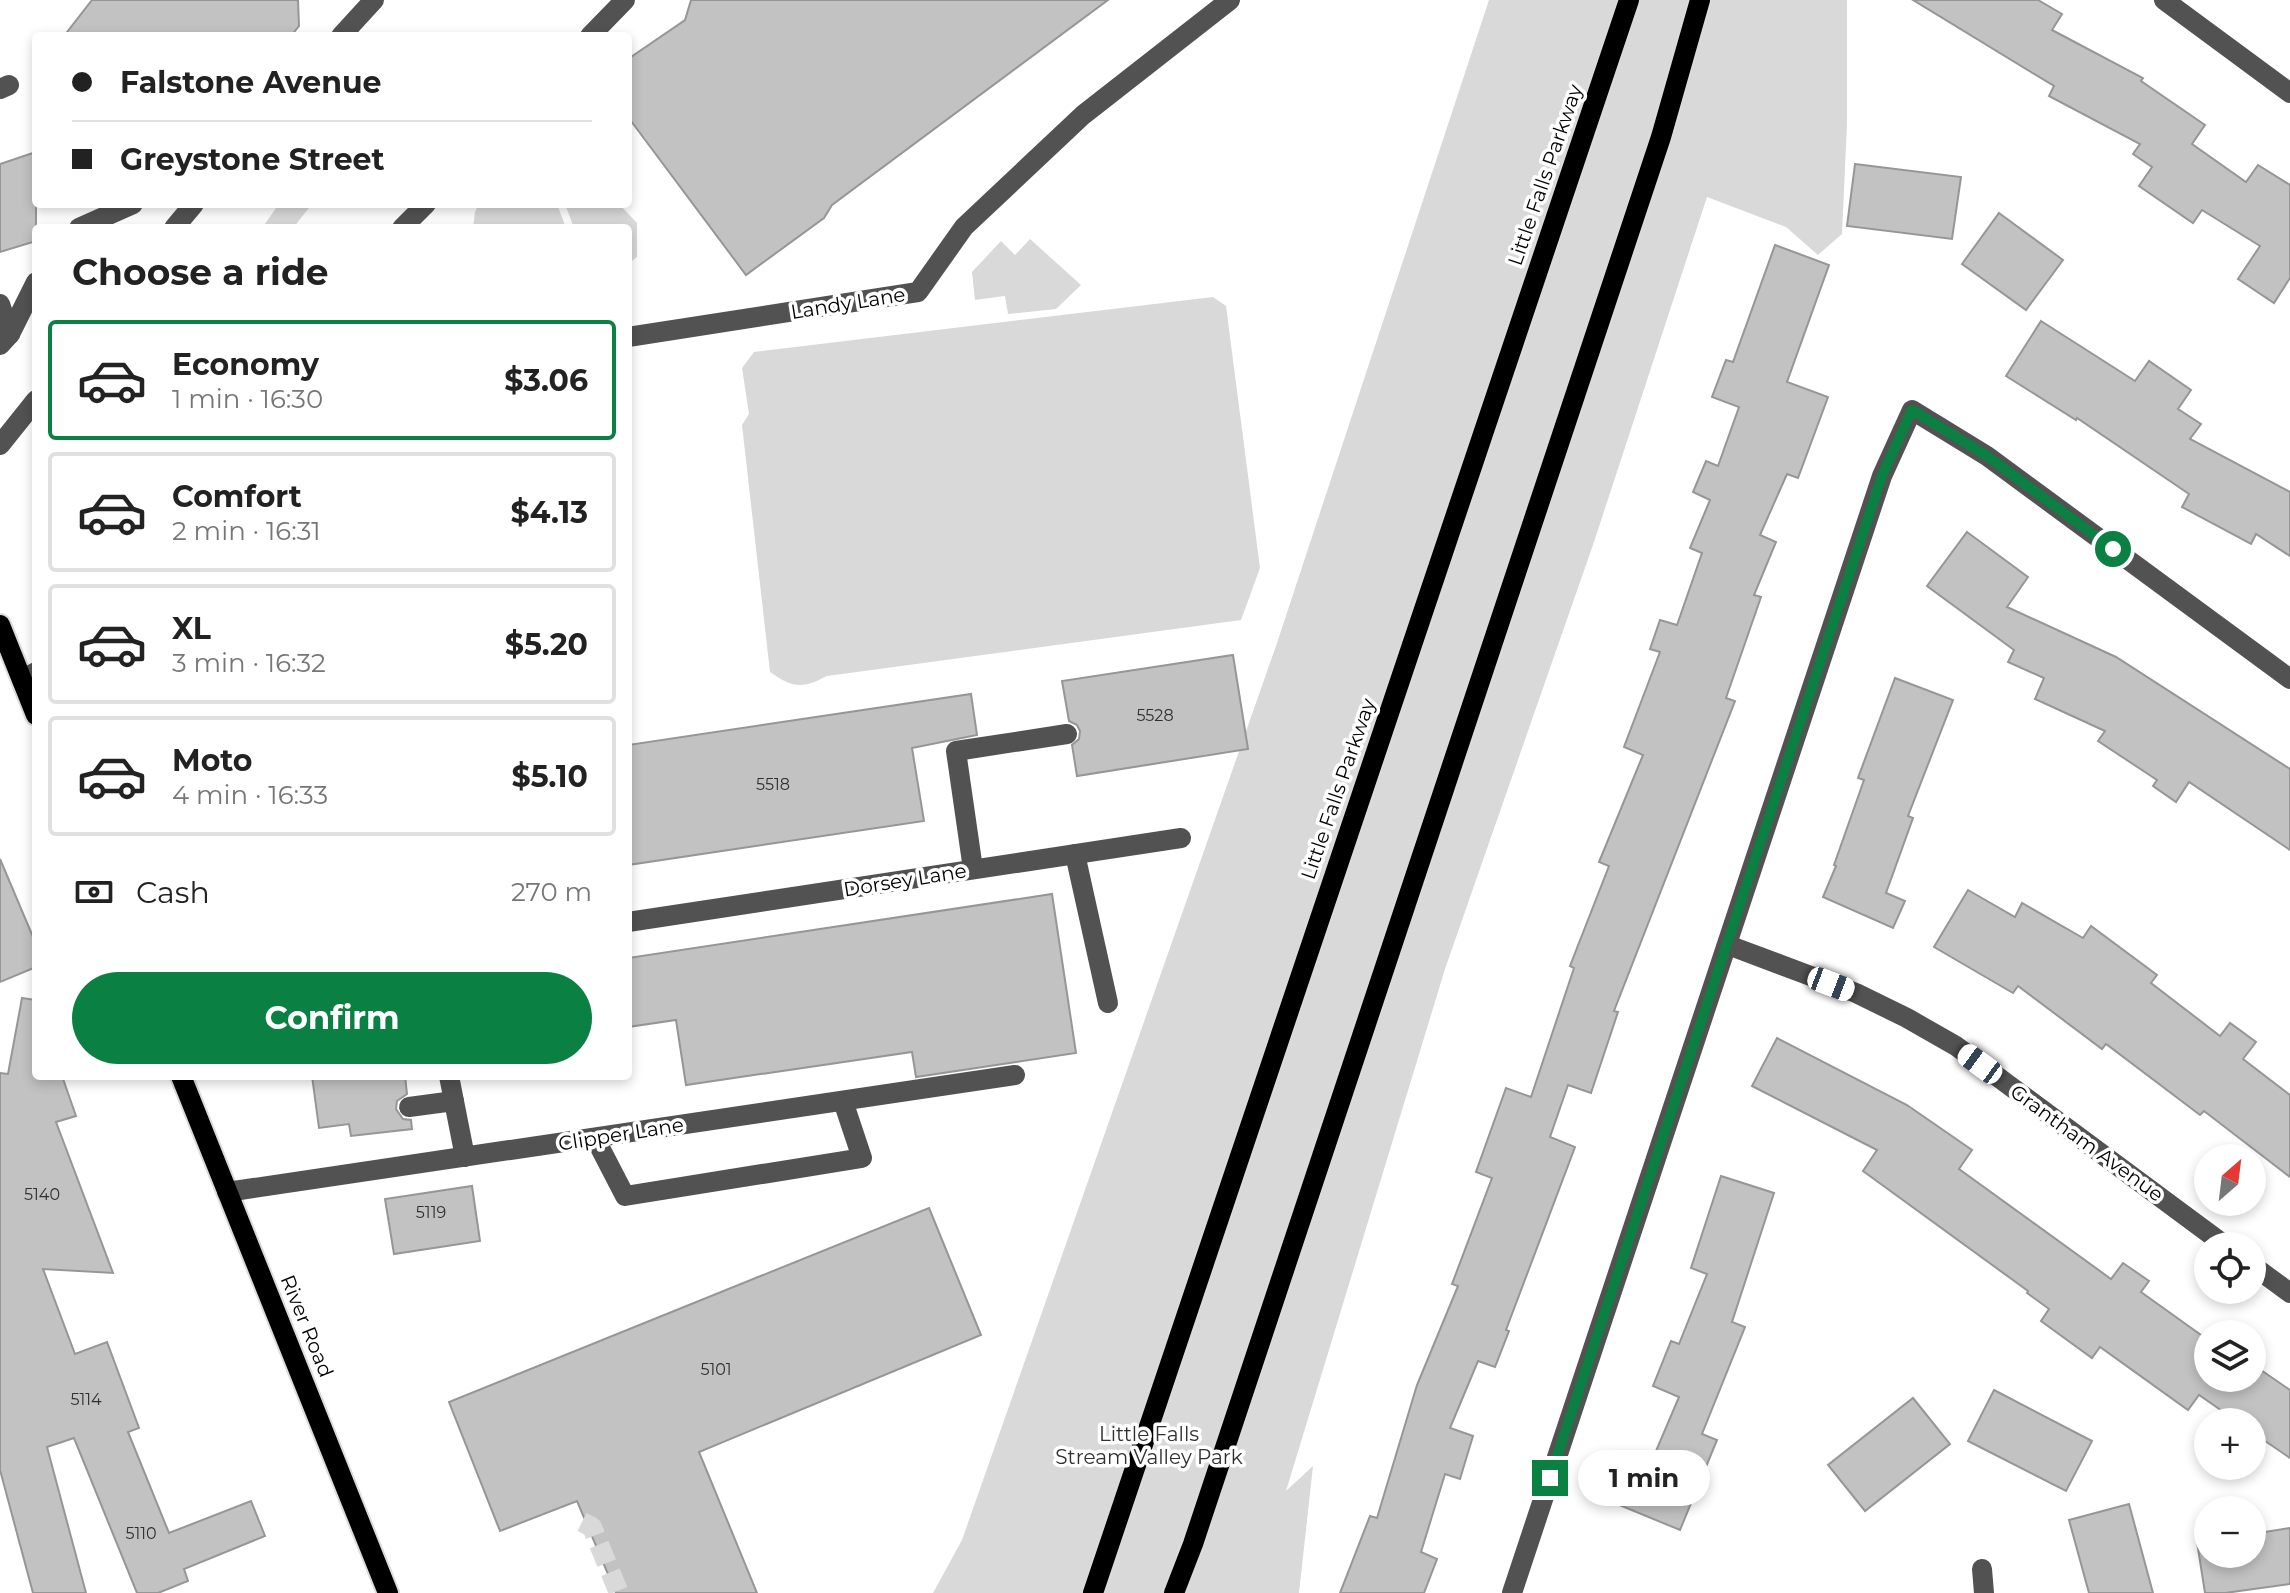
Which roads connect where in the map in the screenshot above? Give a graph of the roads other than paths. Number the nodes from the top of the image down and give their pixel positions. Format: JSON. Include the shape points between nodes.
{"nodes":[{"id":1,"x":374,"y":0,"type":"edge"},
{"id":2,"x":625,"y":0,"type":"edge"},
{"id":3,"x":1230,"y":0,"type":"edge"},
{"id":4,"x":1629,"y":0,"type":"edge"},
{"id":5,"x":1700,"y":0,"type":"edge"},
{"id":6,"x":2164,"y":0,"type":"edge"},
{"id":7,"x":345,"y":32,"type":"edge"},
{"id":8,"x":594,"y":32,"type":"edge"},
{"id":9,"x":2290,"y":93,"type":"edge"},
{"id":10,"x":124,"y":208,"type":"edge"},
{"id":11,"x":422,"y":208,"type":"edge"},
{"id":12,"x":88,"y":224,"type":"edge"},
{"id":13,"x":406,"y":224,"type":"edge"},
{"id":14,"x":32,"y":289,"type":"edge"},
{"id":15,"x":0,"y":304,"type":"edge"},
{"id":16,"x":632,"y":336,"type":"edge"},
{"id":17,"x":5,"y":340,"type":"edge"},
{"id":18,"x":32,"y":405,"type":"edge"},
{"id":19,"x":0,"y":445,"type":"edge"},
{"id":20,"x":0,"y":625,"type":"edge"},
{"id":21,"x":29,"y":676,"type":"edge"},
{"id":22,"x":2290,"y":679,"type":"edge"},
{"id":23,"x":1067,"y":734,"type":"dead end"},
{"id":24,"x":1181,"y":838,"type":"dead end"},
{"id":25,"x":1075,"y":854,"type":"junction"},
{"id":26,"x":973,"y":869,"type":"junction"},
{"id":27,"x":632,"y":921,"type":"edge"},
{"id":28,"x":1728,"y":945,"type":"junction"},
{"id":29,"x":1108,"y":1003,"type":"dead end"},
{"id":30,"x":1015,"y":1075,"type":"dead end"},
{"id":31,"x":183,"y":1080,"type":"edge"},
{"id":32,"x":450,"y":1080,"type":"edge"},
{"id":33,"x":454,"y":1101,"type":"junction"},
{"id":34,"x":843,"y":1101,"type":"junction"},
{"id":35,"x":409,"y":1107,"type":"dead end"},
{"id":36,"x":595,"y":1138,"type":"junction"},
{"id":37,"x":465,"y":1157,"type":"junction"},
{"id":38,"x":227,"y":1192,"type":"junction"},
{"id":39,"x":2207,"y":1232,"type":"edge"},
{"id":40,"x":2266,"y":1275,"type":"edge"},
{"id":41,"x":2290,"y":1293,"type":"edge"},
{"id":42,"x":1982,"y":1569,"type":"dead end"},
{"id":43,"x":388,"y":1593,"type":"edge"},
{"id":44,"x":1093,"y":1593,"type":"edge"},
{"id":45,"x":1174,"y":1593,"type":"edge"},
{"id":46,"x":1512,"y":1593,"type":"edge"},
{"id":47,"x":1984,"y":1593,"type":"edge"}],
"edges":[{"from":1,"to":7,"type":"street"},
{"from":2,"to":8,"type":"street"},
{"from":3,"to":16,"type":"street","name":"Landy Lane","via":[[1083,115],[964,227],[918,292]]},
{"from":4,"to":44,"type":"main road","name":"Little Falls Parkway"},
{"from":5,"to":45,"type":"main road","via":[[1661,137]]},
{"from":6,"to":9,"type":"street"},
{"from":10,"to":12,"type":"street"},
{"from":11,"to":13,"type":"street"},
{"from":14,"to":17,"type":"street"},
{"from":15,"to":17,"type":"street"},
{"from":18,"to":19,"type":"street"},
{"from":20,"to":21,"type":"main road"},
{"from":22,"to":28,"type":"street","via":[[1987,456],[1912,410],[1882,476]]},
{"from":23,"to":26,"type":"street","via":[[956,751]]},
{"from":24,"to":25,"type":"street","name":"Dorsey Lane"},
{"from":25,"to":26,"type":"street","name":"Dorsey Lane"},
{"from":25,"to":29,"type":"street"},
{"from":26,"to":27,"type":"street","name":"Dorsey Lane"},
{"from":28,"to":39,"type":"street","name":"Grantham Avenue","via":[[1856,993],[1956,1046]]},
{"from":28,"to":46,"type":"street"},
{"from":30,"to":34,"type":"street","name":"Clipper Lane"},
{"from":31,"to":38,"type":"main road","name":"River Road"},
{"from":32,"to":33,"type":"street"},
{"from":33,"to":35,"type":"street"},
{"from":33,"to":37,"type":"street"},
{"from":34,"to":36,"type":"street","name":"Clipper Lane"},
{"from":34,"to":36,"type":"street","via":[[862,1158],[625,1196]]},
{"from":36,"to":37,"type":"street","name":"Clipper Lane"},
{"from":37,"to":38,"type":"street","name":"Clipper Lane"},
{"from":38,"to":43,"type":"main road","name":"River Road"},
{"from":40,"to":41,"type":"street"},
{"from":42,"to":47,"type":"street"}]}
